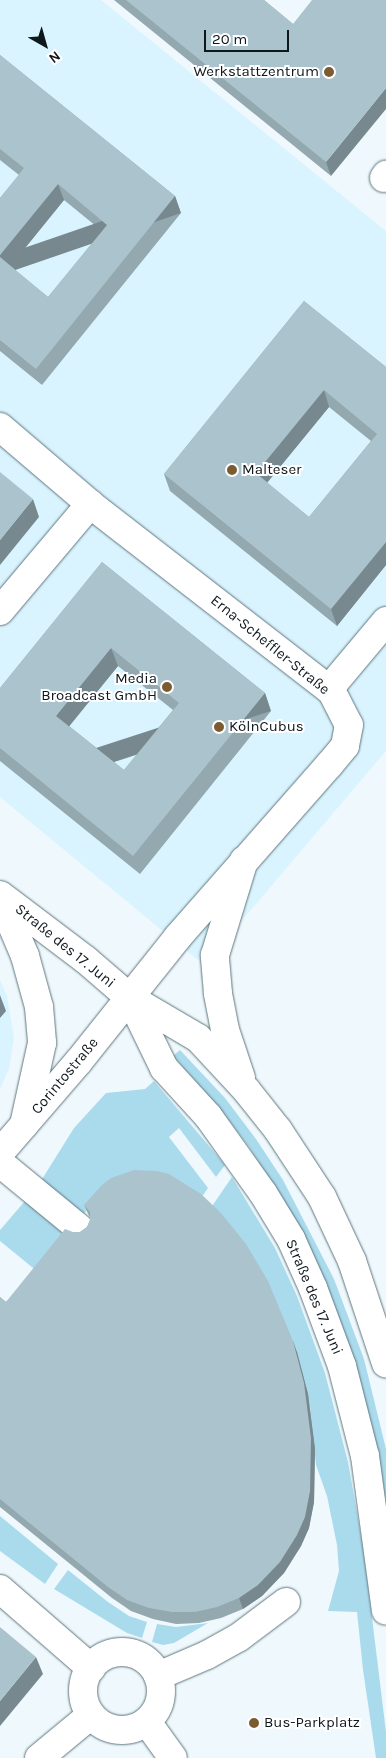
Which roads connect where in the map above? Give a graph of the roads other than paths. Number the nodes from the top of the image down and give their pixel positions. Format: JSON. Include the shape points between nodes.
{"nodes":[{"id":1,"x":0,"y":427,"type":"edge"},
{"id":2,"x":90,"y":504,"type":"junction"},
{"id":3,"x":0,"y":611,"type":"edge"},
{"id":4,"x":386,"y":621,"type":"edge"},
{"id":5,"x":329,"y":689,"type":"junction"},
{"id":6,"x":244,"y":860,"type":"junction"},
{"id":7,"x":0,"y":896,"type":"edge"},
{"id":8,"x":130,"y":998,"type":"junction"},
{"id":9,"x":247,"y":1091,"type":"junction"},
{"id":10,"x":24,"y":1125,"type":"junction"},
{"id":11,"x":0,"y":1152,"type":"edge"},
{"id":12,"x":0,"y":1163,"type":"edge"},
{"id":13,"x":79,"y":1228,"type":"dead end"},
{"id":14,"x":386,"y":1363,"type":"edge"},
{"id":15,"x":0,"y":1589,"type":"edge"},
{"id":16,"x":286,"y":1602,"type":"dead end"},
{"id":17,"x":386,"y":1612,"type":"edge"},
{"id":18,"x":91,"y":1668,"type":"junction"},
{"id":19,"x":158,"y":1676,"type":"junction"},
{"id":20,"x":90,"y":1715,"type":"junction"},
{"id":21,"x":147,"y":1722,"type":"junction"},
{"id":22,"x":39,"y":1758,"type":"edge"},
{"id":23,"x":173,"y":1758,"type":"edge"}],
"edges":[{"from":1,"to":2,"type":"main road","name":"Erna-Scheffler-Straße"},
{"from":2,"to":3,"type":"main road"},
{"from":2,"to":5,"type":"main road","name":"Erna-Scheffler-Straße"},
{"from":4,"to":5,"type":"main road"},
{"from":5,"to":6,"type":"main road","name":"Erna-Scheffler-Straße","via":[[349,725],[344,746]]},
{"from":6,"to":8,"type":"main road","name":"Erna-Scheffler-Straße"},
{"from":6,"to":9,"type":"main road","via":[[215,955],[225,1030]]},
{"from":7,"to":8,"type":"main road","name":"Straße des 17. Juni","via":[[86,960]]},
{"from":7,"to":10,"type":"main road","via":[[25,956],[39,1007],[42,1043]]},
{"from":8,"to":9,"type":"main road","name":"Straße des 17. Juni","via":[[198,1038]]},
{"from":8,"to":10,"type":"main road","name":"Corintostraße"},
{"from":8,"to":17,"type":"main road","name":"Straße des 17. Juni","via":[[164,1068],[208,1116],[239,1157],[291,1240],[313,1288],[342,1366],[364,1456]]},
{"from":9,"to":14,"type":"main road","name":"Straße des 17. Juni","via":[[278,1130],[322,1197],[352,1261]]},
{"from":10,"to":11,"type":"main road","name":"Corintostraße"},
{"from":12,"to":13,"type":"main road"},
{"from":15,"to":18,"type":"main road"},
{"from":16,"to":19,"type":"main road","via":[[238,1638]]},
{"from":18,"to":19,"type":"main road","via":[[101,1658],[113,1653],[127,1653],[140,1656]]},
{"from":18,"to":20,"type":"main road","via":[[83,1686]]},
{"from":19,"to":21,"type":"main road","via":[[160,1701]]},
{"from":20,"to":21,"type":"main road","via":[[102,1726],[117,1730],[133,1729]]},
{"from":20,"to":22,"type":"main road"},
{"from":21,"to":23,"type":"main road"}]}
